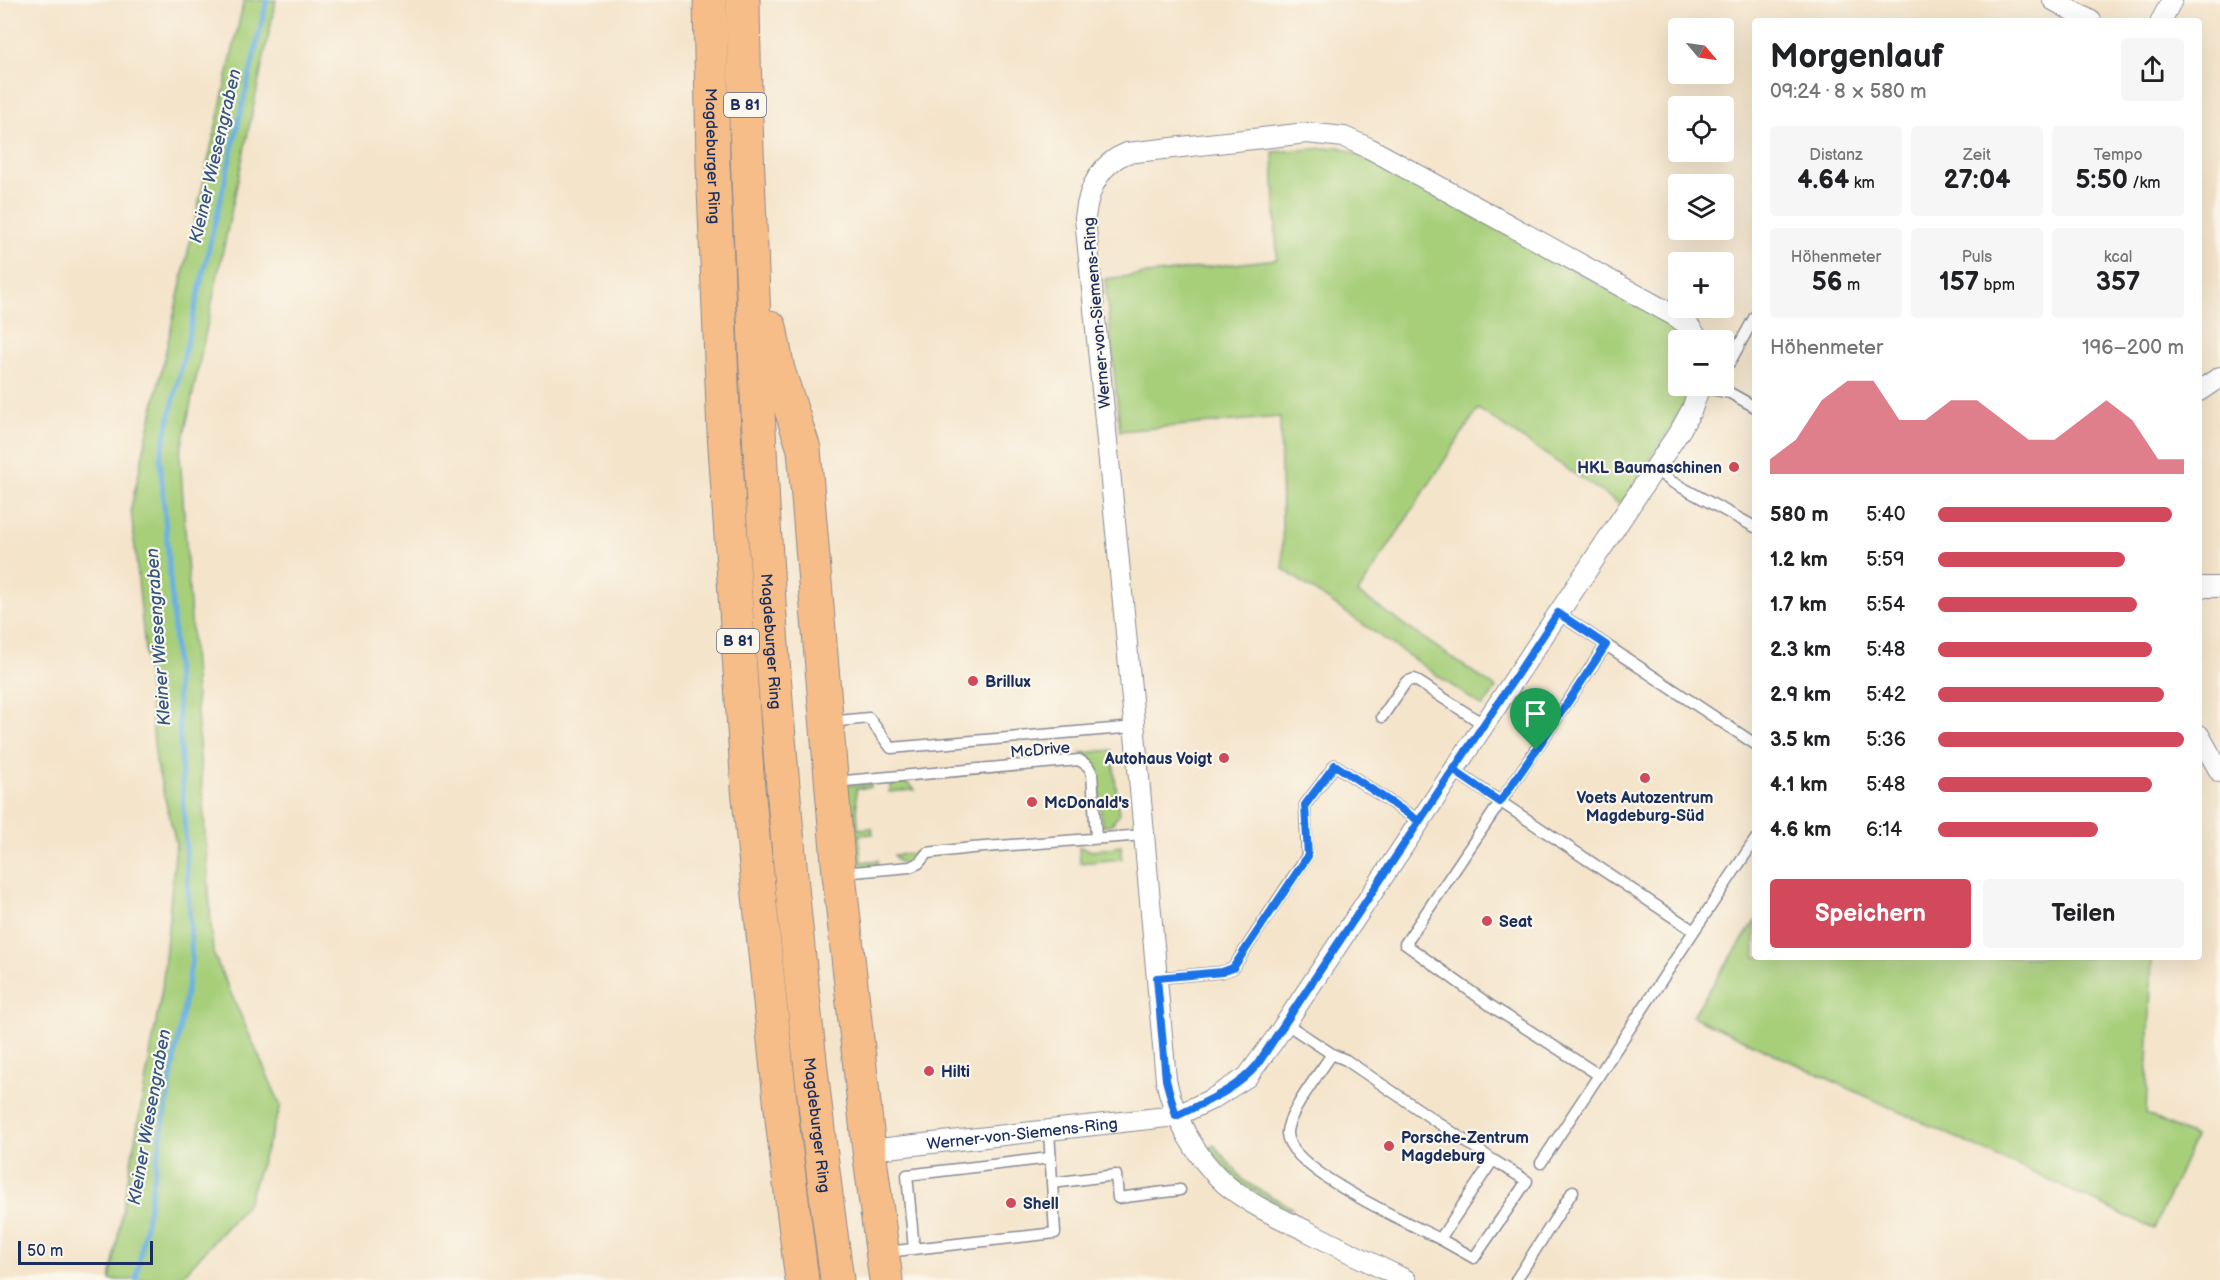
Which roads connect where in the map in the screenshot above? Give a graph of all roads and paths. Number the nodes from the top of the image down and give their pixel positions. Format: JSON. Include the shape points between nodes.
{"nodes":[{"id":1,"x":710,"y":0,"type":"edge"},
{"id":2,"x":743,"y":0,"type":"edge"},
{"id":3,"x":2053,"y":0,"type":"edge"},
{"id":4,"x":2172,"y":0,"type":"edge"},
{"id":5,"x":2086,"y":18,"type":"edge"},
{"id":6,"x":2163,"y":18,"type":"edge"},
{"id":7,"x":749,"y":211,"type":"junction"},
{"id":8,"x":1752,"y":322,"type":"edge"},
{"id":9,"x":1692,"y":330,"type":"edge"},
{"id":10,"x":1734,"y":355,"type":"edge"},
{"id":11,"x":2220,"y":377,"type":"edge"},
{"id":12,"x":2202,"y":389,"type":"edge"},
{"id":13,"x":1734,"y":395,"type":"edge"},
{"id":14,"x":1696,"y":396,"type":"edge"},
{"id":15,"x":1752,"y":405,"type":"edge"},
{"id":16,"x":1654,"y":469,"type":"junction"},
{"id":17,"x":1752,"y":525,"type":"edge"},
{"id":18,"x":2202,"y":587,"type":"edge"},
{"id":19,"x":2220,"y":587,"type":"edge"},
{"id":20,"x":1558,"y":613,"type":"junction"},
{"id":21,"x":1606,"y":645,"type":"junction"},
{"id":22,"x":1382,"y":717,"type":"dead end"},
{"id":23,"x":825,"y":723,"type":"junction"},
{"id":24,"x":1483,"y":724,"type":"junction"},
{"id":25,"x":1135,"y":728,"type":"junction"},
{"id":26,"x":2202,"y":740,"type":"edge"},
{"id":27,"x":1752,"y":742,"type":"edge"},
{"id":28,"x":1453,"y":770,"type":"junction"},
{"id":29,"x":2220,"y":772,"type":"edge"},
{"id":30,"x":831,"y":782,"type":"junction"},
{"id":31,"x":1500,"y":802,"type":"junction"},
{"id":32,"x":1419,"y":821,"type":"junction"},
{"id":33,"x":1144,"y":835,"type":"junction"},
{"id":34,"x":1096,"y":838,"type":"junction"},
{"id":35,"x":1752,"y":845,"type":"edge"},
{"id":36,"x":839,"y":874,"type":"junction"},
{"id":37,"x":1694,"y":932,"type":"junction"},
{"id":38,"x":1157,"y":978,"type":"junction"},
{"id":39,"x":1285,"y":1023,"type":"junction"},
{"id":40,"x":1332,"y":1054,"type":"junction"},
{"id":41,"x":1599,"y":1075,"type":"junction"},
{"id":42,"x":1176,"y":1116,"type":"junction"},
{"id":43,"x":1049,"y":1131,"type":"junction"},
{"id":44,"x":869,"y":1150,"type":"junction"},
{"id":45,"x":1050,"y":1158,"type":"junction"},
{"id":46,"x":1494,"y":1160,"type":"junction"},
{"id":47,"x":1540,"y":1163,"type":"dead end"},
{"id":48,"x":1052,"y":1183,"type":"junction"},
{"id":49,"x":1180,"y":1190,"type":"dead end"},
{"id":50,"x":1573,"y":1191,"type":"dead end"},
{"id":51,"x":1440,"y":1239,"type":"junction"},
{"id":52,"x":894,"y":1261,"type":"edge"},
{"id":53,"x":802,"y":1280,"type":"edge"},
{"id":54,"x":837,"y":1280,"type":"edge"},
{"id":55,"x":1406,"y":1280,"type":"edge"},
{"id":56,"x":1516,"y":1280,"type":"edge"}],
"edges":[{"from":1,"to":53,"type":"highway","name":"Magdeburger Ring","number":"B 81","via":[[724,432],[748,788]]},
{"from":2,"to":7,"type":"highway","name":"Magdeburger Ring","number":"B 81"},
{"from":3,"to":5,"type":"street"},
{"from":4,"to":6,"type":"street"},
{"from":7,"to":23,"type":"highway","via":[[764,257],[774,352],[804,449]]},
{"from":7,"to":54,"type":"highway","name":"Magdeburger Ring","number":"B 81","via":[[759,452],[781,781]]},
{"from":8,"to":10,"type":"lane"},
{"from":9,"to":25,"type":"street","name":"Werner-von-Siemens-Ring","via":[[1638,295],[1344,137],[1307,133],[1175,146],[1118,157],[1100,173],[1092,187],[1085,218]]},
{"from":11,"to":12,"type":"street"},
{"from":13,"to":15,"type":"lane"},
{"from":14,"to":16,"type":"street","name":"Werner-von-Siemens-Ring","via":[[1681,429]]},
{"from":16,"to":17,"type":"lane"},
{"from":16,"to":20,"type":"street","name":"Werner-von-Siemens-Ring"},
{"from":18,"to":19,"type":"street"},
{"from":20,"to":21,"type":"lane"},
{"from":20,"to":24,"type":"street","name":"Werner-von-Siemens-Ring"},
{"from":21,"to":27,"type":"lane"},
{"from":21,"to":31,"type":"lane"},
{"from":22,"to":24,"type":"lane","via":[[1406,682],[1414,679]]},
{"from":23,"to":25,"type":"lane","via":[[869,718],[891,748]]},
{"from":23,"to":30,"type":"highway"},
{"from":24,"to":28,"type":"street","name":"Werner-von-Siemens-Ring"},
{"from":25,"to":33,"type":"street","name":"Werner-von-Siemens-Ring"},
{"from":26,"to":29,"type":"street"},
{"from":28,"to":31,"type":"lane"},
{"from":28,"to":32,"type":"street","name":"Werner-von-Siemens-Ring"},
{"from":30,"to":34,"type":"lane","name":"McDrive","via":[[1081,761],[1093,776]]},
{"from":30,"to":36,"type":"highway"},
{"from":31,"to":37,"type":"lane"},
{"from":31,"to":41,"type":"lane","via":[[1405,944],[1491,1006]]},
{"from":32,"to":38,"type":"lane","via":[[1335,765],[1305,805],[1308,856],[1233,968]]},
{"from":32,"to":39,"type":"street","name":"Werner-von-Siemens-Ring"},
{"from":33,"to":34,"type":"lane"},
{"from":33,"to":38,"type":"street","name":"Werner-von-Siemens-Ring"},
{"from":34,"to":36,"type":"lane","via":[[927,853],[910,867]]},
{"from":35,"to":37,"type":"lane"},
{"from":36,"to":44,"type":"highway"},
{"from":37,"to":41,"type":"lane"},
{"from":38,"to":42,"type":"street","name":"Werner-von-Siemens-Ring","via":[[1166,1080]]},
{"from":39,"to":40,"type":"lane"},
{"from":39,"to":42,"type":"street","name":"Werner-von-Siemens-Ring","via":[[1247,1077]]},
{"from":40,"to":46,"type":"lane"},
{"from":40,"to":51,"type":"lane","via":[[1290,1118],[1287,1134],[1292,1150],[1358,1198]]},
{"from":41,"to":47,"type":"lane"},
{"from":42,"to":43,"type":"street","name":"Werner-von-Siemens-Ring"},
{"from":42,"to":55,"type":"street","name":"Werner-von-Siemens-Ring","via":[[1211,1169],[1243,1198]]},
{"from":43,"to":44,"type":"street","name":"Werner-von-Siemens-Ring"},
{"from":43,"to":45,"type":"lane"},
{"from":44,"to":52,"type":"highway"},
{"from":45,"to":48,"type":"lane"},
{"from":45,"to":52,"type":"lane","via":[[907,1175]]},
{"from":46,"to":51,"type":"lane"},
{"from":46,"to":51,"type":"lane","via":[[1527,1181],[1474,1258]]},
{"from":48,"to":49,"type":"lane","via":[[1116,1175],[1118,1197]]},
{"from":48,"to":52,"type":"lane","via":[[1055,1233]]},
{"from":50,"to":56,"type":"lane"}]}
